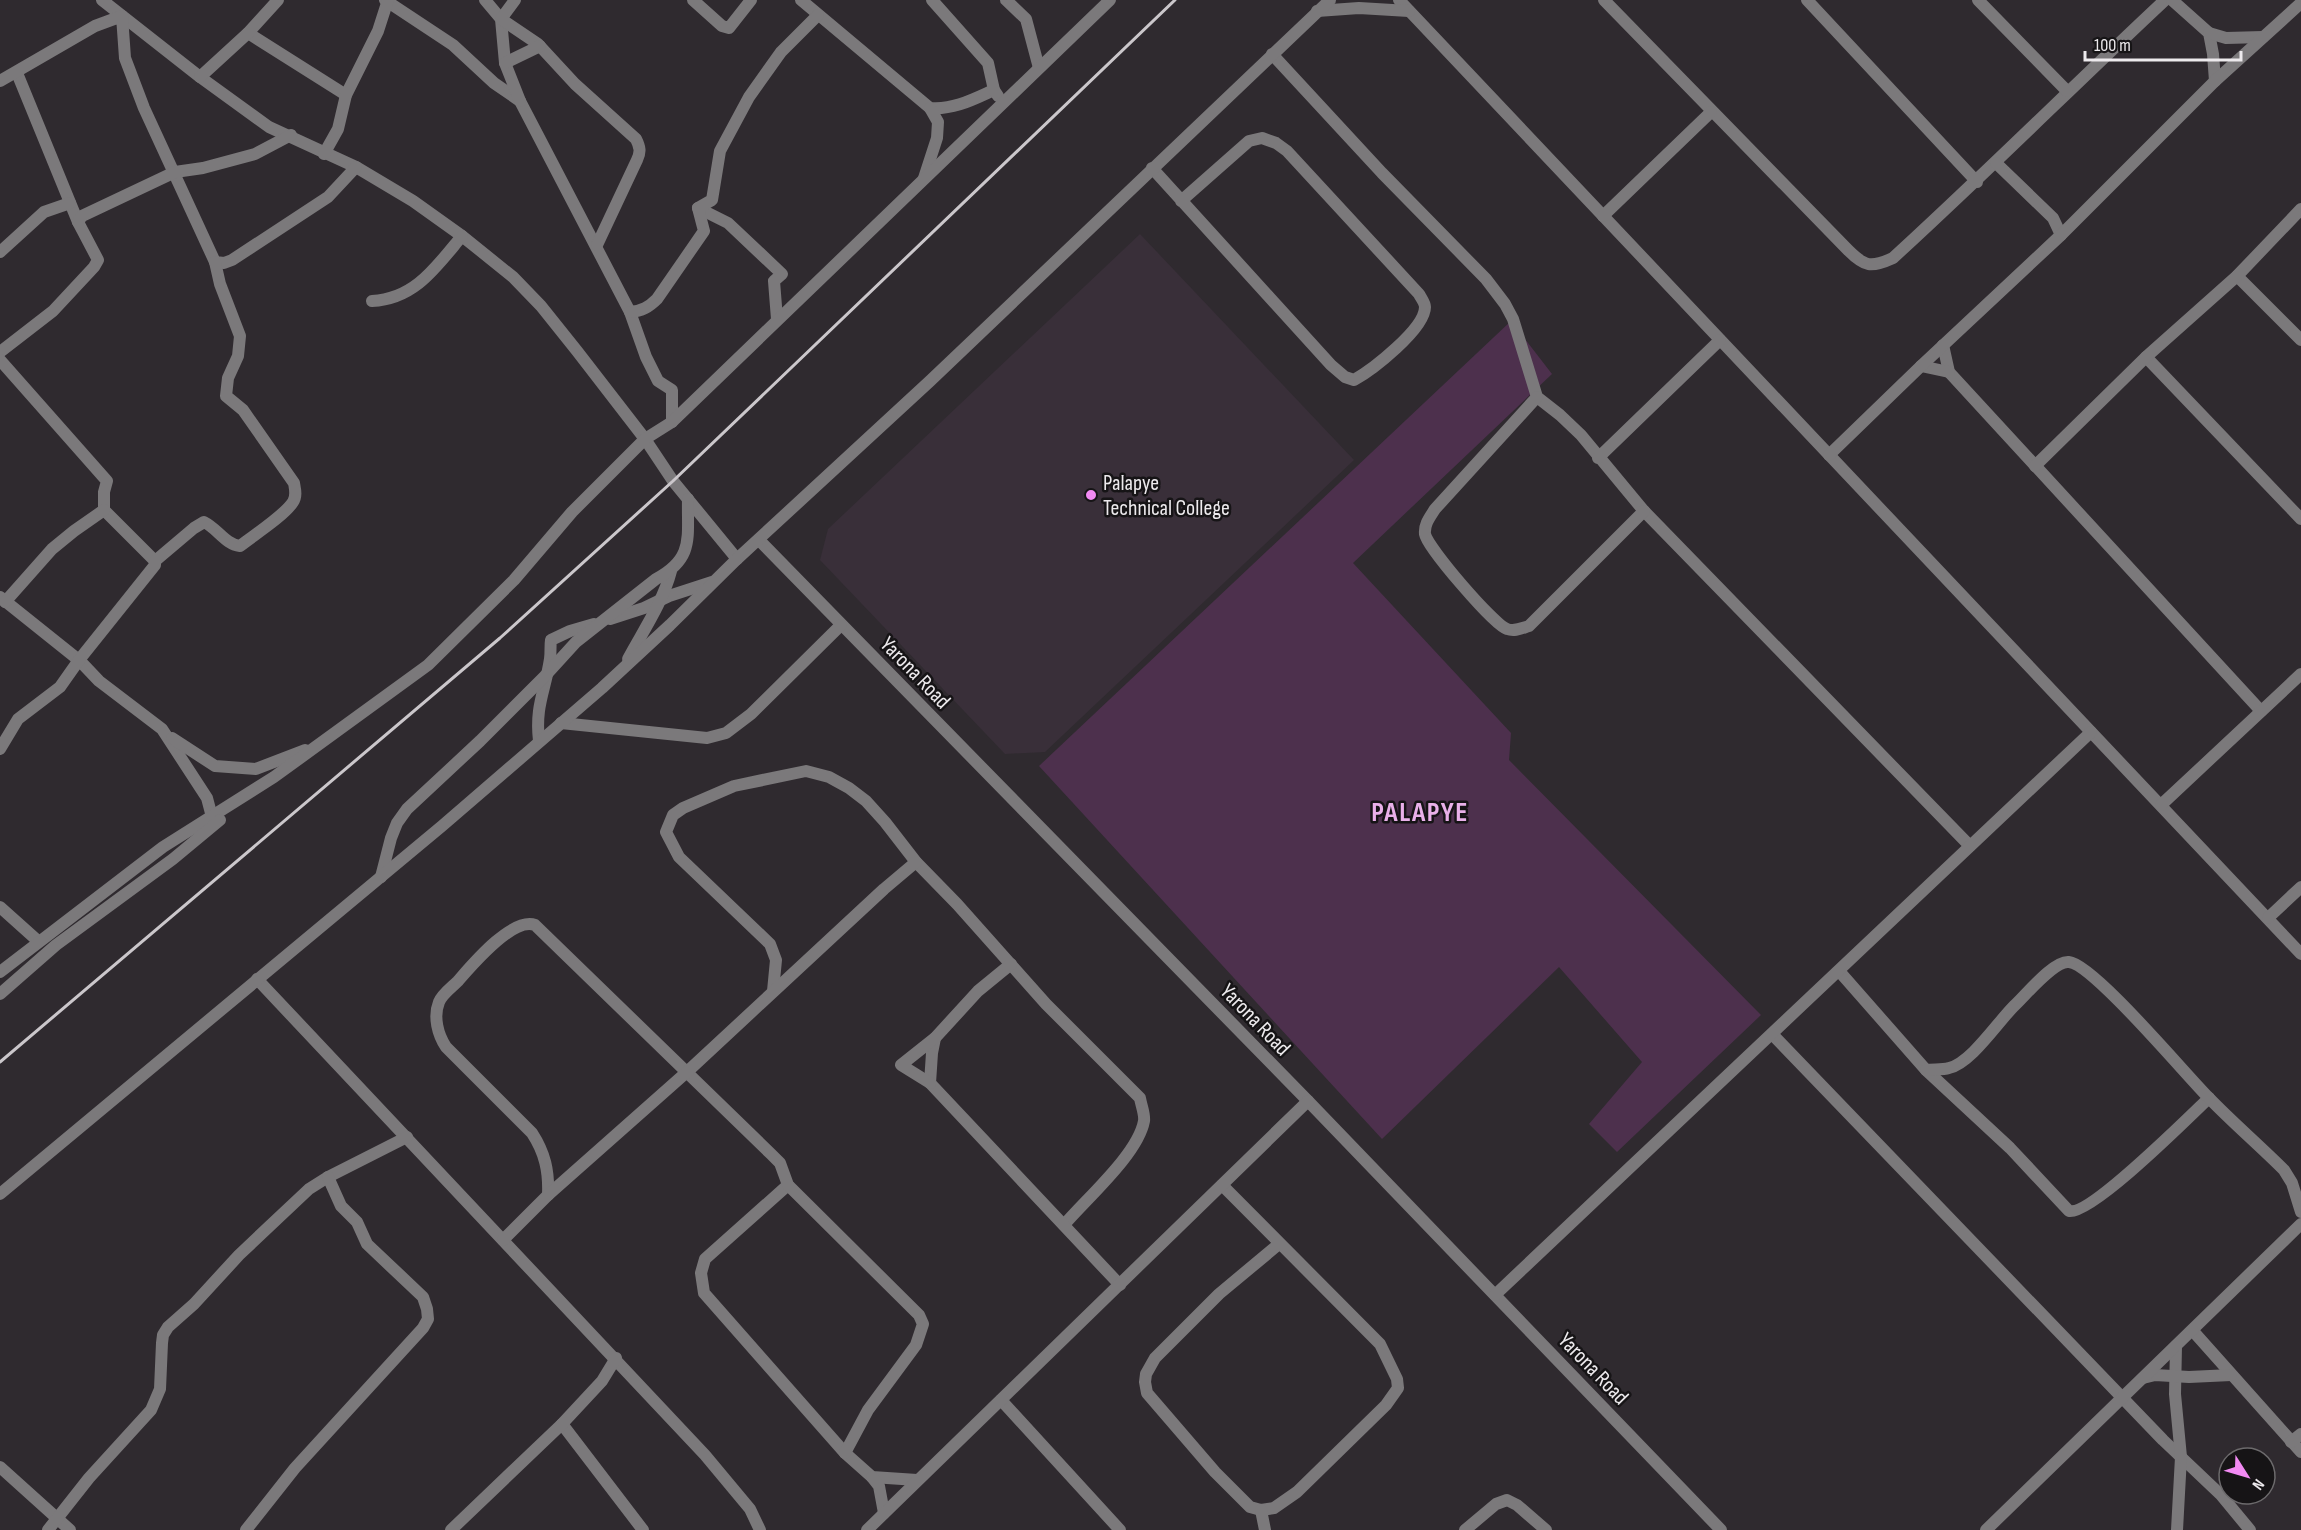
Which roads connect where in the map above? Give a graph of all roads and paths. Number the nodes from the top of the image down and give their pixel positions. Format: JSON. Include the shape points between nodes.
{"nodes":[{"id":1,"x":102,"y":0,"type":"edge"},
{"id":2,"x":278,"y":0,"type":"edge"},
{"id":3,"x":485,"y":0,"type":"edge"},
{"id":4,"x":515,"y":0,"type":"edge"},
{"id":5,"x":693,"y":0,"type":"edge"},
{"id":6,"x":751,"y":0,"type":"edge"},
{"id":7,"x":801,"y":0,"type":"edge"},
{"id":8,"x":932,"y":0,"type":"edge"},
{"id":9,"x":1006,"y":0,"type":"edge"},
{"id":10,"x":1330,"y":0,"type":"edge"},
{"id":11,"x":1604,"y":0,"type":"edge"},
{"id":12,"x":1807,"y":0,"type":"edge"},
{"id":13,"x":1978,"y":0,"type":"edge"},
{"id":14,"x":2165,"y":0,"type":"edge"},
{"id":15,"x":2172,"y":0,"type":"edge"},
{"id":16,"x":387,"y":1,"type":"edge"},
{"id":17,"x":1107,"y":1,"type":"edge"},
{"id":18,"x":1402,"y":3,"type":"edge"},
{"id":19,"x":2301,"y":3,"type":"edge"},
{"id":20,"x":1317,"y":11,"type":"junction"},
{"id":21,"x":819,"y":15,"type":"junction"},
{"id":22,"x":122,"y":16,"type":"junction"},
{"id":23,"x":501,"y":19,"type":"junction"},
{"id":24,"x":248,"y":33,"type":"junction"},
{"id":25,"x":2209,"y":33,"type":"junction"},
{"id":26,"x":2263,"y":37,"type":"junction"},
{"id":27,"x":540,"y":46,"type":"junction"},
{"id":28,"x":1272,"y":54,"type":"junction"},
{"id":29,"x":505,"y":63,"type":"junction"},
{"id":30,"x":1040,"y":68,"type":"junction"},
{"id":31,"x":17,"y":73,"type":"junction"},
{"id":32,"x":200,"y":77,"type":"junction"},
{"id":33,"x":0,"y":81,"type":"edge"},
{"id":34,"x":2215,"y":81,"type":"junction"},
{"id":35,"x":994,"y":90,"type":"junction"},
{"id":36,"x":2067,"y":91,"type":"junction"},
{"id":37,"x":346,"y":94,"type":"junction"},
{"id":38,"x":520,"y":101,"type":"junction"},
{"id":39,"x":1002,"y":103,"type":"junction"},
{"id":40,"x":930,"y":108,"type":"junction"},
{"id":41,"x":1711,"y":112,"type":"junction"},
{"id":42,"x":291,"y":135,"type":"junction"},
{"id":43,"x":324,"y":154,"type":"junction"},
{"id":44,"x":1996,"y":163,"type":"junction"},
{"id":45,"x":356,"y":167,"type":"junction"},
{"id":46,"x":1152,"y":168,"type":"junction"},
{"id":47,"x":175,"y":172,"type":"junction"},
{"id":48,"x":924,"y":179,"type":"junction"},
{"id":49,"x":1977,"y":182,"type":"junction"},
{"id":50,"x":1181,"y":201,"type":"junction"},
{"id":51,"x":70,"y":203,"type":"junction"},
{"id":52,"x":698,"y":208,"type":"junction"},
{"id":53,"x":2301,"y":209,"type":"edge"},
{"id":54,"x":1602,"y":216,"type":"junction"},
{"id":55,"x":78,"y":222,"type":"junction"},
{"id":56,"x":2061,"y":235,"type":"junction"},
{"id":57,"x":462,"y":236,"type":"junction"},
{"id":58,"x":597,"y":245,"type":"junction"},
{"id":59,"x":0,"y":252,"type":"edge"},
{"id":60,"x":215,"y":262,"type":"junction"},
{"id":61,"x":2237,"y":276,"type":"junction"},
{"id":62,"x":372,"y":302,"type":"dead end"},
{"id":63,"x":630,"y":312,"type":"junction"},
{"id":64,"x":777,"y":319,"type":"junction"},
{"id":65,"x":1720,"y":340,"type":"junction"},
{"id":66,"x":2301,"y":340,"type":"edge"},
{"id":67,"x":1943,"y":345,"type":"junction"},
{"id":68,"x":0,"y":352,"type":"edge"},
{"id":69,"x":2146,"y":357,"type":"junction"},
{"id":70,"x":0,"y":360,"type":"edge"},
{"id":71,"x":1921,"y":366,"type":"junction"},
{"id":72,"x":1949,"y":372,"type":"junction"},
{"id":73,"x":1537,"y":397,"type":"junction"},
{"id":74,"x":672,"y":422,"type":"junction"},
{"id":75,"x":645,"y":439,"type":"junction"},
{"id":76,"x":1829,"y":455,"type":"junction"},
{"id":77,"x":1598,"y":458,"type":"junction"},
{"id":78,"x":2035,"y":466,"type":"junction"},
{"id":79,"x":688,"y":499,"type":"junction"},
{"id":80,"x":104,"y":510,"type":"junction"},
{"id":81,"x":1644,"y":511,"type":"junction"},
{"id":82,"x":2301,"y":519,"type":"edge"},
{"id":83,"x":759,"y":540,"type":"junction"},
{"id":84,"x":737,"y":559,"type":"junction"},
{"id":85,"x":155,"y":561,"type":"junction"},
{"id":86,"x":671,"y":571,"type":"junction"},
{"id":87,"x":713,"y":582,"type":"junction"},
{"id":88,"x":3,"y":600,"type":"edge"},
{"id":89,"x":659,"y":601,"type":"junction"},
{"id":90,"x":603,"y":621,"type":"junction"},
{"id":91,"x":841,"y":625,"type":"junction"},
{"id":92,"x":80,"y":661,"type":"junction"},
{"id":93,"x":623,"y":668,"type":"junction"},
{"id":94,"x":2301,"y":674,"type":"edge"},
{"id":95,"x":545,"y":676,"type":"junction"},
{"id":96,"x":2261,"y":711,"type":"junction"},
{"id":97,"x":561,"y":723,"type":"junction"},
{"id":98,"x":162,"y":729,"type":"junction"},
{"id":99,"x":2091,"y":732,"type":"junction"},
{"id":100,"x":539,"y":741,"type":"junction"},
{"id":101,"x":318,"y":746,"type":"junction"},
{"id":102,"x":0,"y":749,"type":"edge"},
{"id":103,"x":235,"y":803,"type":"junction"},
{"id":104,"x":2161,"y":805,"type":"junction"},
{"id":105,"x":212,"y":818,"type":"junction"},
{"id":106,"x":1970,"y":846,"type":"junction"},
{"id":107,"x":916,"y":862,"type":"junction"},
{"id":108,"x":381,"y":877,"type":"junction"},
{"id":109,"x":2301,"y":887,"type":"edge"},
{"id":110,"x":0,"y":907,"type":"edge"},
{"id":111,"x":2268,"y":918,"type":"junction"},
{"id":112,"x":38,"y":942,"type":"junction"},
{"id":113,"x":2301,"y":954,"type":"edge"},
{"id":114,"x":1011,"y":964,"type":"junction"},
{"id":115,"x":1839,"y":971,"type":"junction"},
{"id":116,"x":0,"y":972,"type":"edge"},
{"id":117,"x":257,"y":979,"type":"junction"},
{"id":118,"x":773,"y":991,"type":"junction"},
{"id":119,"x":0,"y":994,"type":"edge"},
{"id":120,"x":1772,"y":1034,"type":"junction"},
{"id":121,"x":935,"y":1038,"type":"junction"},
{"id":122,"x":1926,"y":1070,"type":"junction"},
{"id":123,"x":688,"y":1071,"type":"junction"},
{"id":124,"x":930,"y":1083,"type":"junction"},
{"id":125,"x":2209,"y":1098,"type":"junction"},
{"id":126,"x":1308,"y":1101,"type":"junction"},
{"id":127,"x":407,"y":1137,"type":"junction"},
{"id":128,"x":328,"y":1177,"type":"junction"},
{"id":129,"x":788,"y":1185,"type":"junction"},
{"id":130,"x":1222,"y":1185,"type":"junction"},
{"id":131,"x":0,"y":1194,"type":"edge"},
{"id":132,"x":548,"y":1195,"type":"junction"},
{"id":133,"x":2301,"y":1212,"type":"edge"},
{"id":134,"x":2301,"y":1224,"type":"edge"},
{"id":135,"x":1064,"y":1225,"type":"junction"},
{"id":136,"x":503,"y":1240,"type":"junction"},
{"id":137,"x":1279,"y":1244,"type":"junction"},
{"id":138,"x":1120,"y":1285,"type":"junction"},
{"id":139,"x":1495,"y":1295,"type":"junction"},
{"id":140,"x":2193,"y":1331,"type":"junction"},
{"id":141,"x":2176,"y":1346,"type":"junction"},
{"id":142,"x":616,"y":1358,"type":"junction"},
{"id":143,"x":2175,"y":1375,"type":"junction"},
{"id":144,"x":2231,"y":1375,"type":"junction"},
{"id":145,"x":2143,"y":1378,"type":"junction"},
{"id":146,"x":2122,"y":1397,"type":"junction"},
{"id":147,"x":1001,"y":1400,"type":"junction"},
{"id":148,"x":562,"y":1424,"type":"junction"},
{"id":149,"x":2296,"y":1438,"type":"edge"},
{"id":150,"x":2301,"y":1452,"type":"edge"},
{"id":151,"x":845,"y":1454,"type":"junction"},
{"id":152,"x":2181,"y":1457,"type":"junction"},
{"id":153,"x":0,"y":1467,"type":"edge"},
{"id":154,"x":872,"y":1477,"type":"junction"},
{"id":155,"x":917,"y":1480,"type":"junction"},
{"id":156,"x":1260,"y":1510,"type":"junction"},
{"id":157,"x":884,"y":1513,"type":"junction"},
{"id":158,"x":57,"y":1518,"type":"junction"},
{"id":159,"x":48,"y":1530,"type":"edge"},
{"id":160,"x":70,"y":1530,"type":"edge"},
{"id":161,"x":246,"y":1530,"type":"edge"},
{"id":162,"x":451,"y":1530,"type":"edge"},
{"id":163,"x":643,"y":1530,"type":"edge"},
{"id":164,"x":760,"y":1530,"type":"edge"},
{"id":165,"x":867,"y":1530,"type":"edge"},
{"id":166,"x":1120,"y":1530,"type":"edge"},
{"id":167,"x":1265,"y":1530,"type":"edge"},
{"id":168,"x":1465,"y":1530,"type":"edge"},
{"id":169,"x":1546,"y":1530,"type":"edge"},
{"id":170,"x":1721,"y":1530,"type":"edge"},
{"id":171,"x":1986,"y":1530,"type":"edge"},
{"id":172,"x":2177,"y":1530,"type":"edge"},
{"id":173,"x":2250,"y":1530,"type":"edge"}],
"edges":[{"from":1,"to":22,"type":"street"},
{"from":2,"to":24,"type":"street"},
{"from":3,"to":23,"type":"street"},
{"from":4,"to":23,"type":"street"},
{"from":5,"to":6,"type":"street","via":[[729,28]]},
{"from":7,"to":21,"type":"street"},
{"from":8,"to":35,"type":"street","via":[[988,63]]},
{"from":9,"to":30,"type":"street","via":[[1026,19]]},
{"from":10,"to":20,"type":"street"},
{"from":11,"to":41,"type":"street"},
{"from":12,"to":49,"type":"street"},
{"from":13,"to":36,"type":"street"},
{"from":14,"to":36,"type":"street"},
{"from":15,"to":25,"type":"street"},
{"from":16,"to":37,"type":"street","via":[[378,31]]},
{"from":16,"to":38,"type":"street","via":[[453,45]]},
{"from":17,"to":30,"type":"street"},
{"from":18,"to":20,"type":"street"},
{"from":18,"to":54,"type":"street"},
{"from":19,"to":26,"type":"street"},
{"from":20,"to":28,"type":"street"},
{"from":21,"to":40,"type":"street"},
{"from":21,"to":52,"type":"street","via":[[780,52],[748,96],[720,151],[712,200]]},
{"from":22,"to":31,"type":"street","via":[[95,26]]},
{"from":22,"to":32,"type":"street"},
{"from":22,"to":47,"type":"street","via":[[125,58]]},
{"from":23,"to":27,"type":"street"},
{"from":23,"to":29,"type":"street"},
{"from":24,"to":32,"type":"street"},
{"from":24,"to":37,"type":"street"},
{"from":25,"to":26,"type":"street","via":[[2226,38]]},
{"from":25,"to":34,"type":"street"},
{"from":26,"to":34,"type":"street"},
{"from":27,"to":29,"type":"street"},
{"from":27,"to":58,"type":"street","via":[[640,146]]},
{"from":28,"to":46,"type":"street"},
{"from":28,"to":73,"type":"street","via":[[1486,279],[1513,320]]},
{"from":29,"to":38,"type":"street"},
{"from":30,"to":39,"type":"street"},
{"from":31,"to":33,"type":"street"},
{"from":31,"to":51,"type":"street"},
{"from":32,"to":42,"type":"street","via":[[269,127]]},
{"from":34,"to":56,"type":"street"},
{"from":35,"to":39,"type":"street"},
{"from":35,"to":40,"type":"street","via":[[958,105]]},
{"from":36,"to":44,"type":"street"},
{"from":37,"to":43,"type":"street","via":[[338,129]]},
{"from":38,"to":58,"type":"street"},
{"from":39,"to":48,"type":"street"},
{"from":40,"to":48,"type":"street","via":[[938,122],[937,138]]},
{"from":41,"to":49,"type":"street","via":[[1862,264],[1876,265],[1893,258]]},
{"from":41,"to":54,"type":"street"},
{"from":42,"to":43,"type":"street"},
{"from":42,"to":47,"type":"street","via":[[255,154]]},
{"from":43,"to":45,"type":"street"},
{"from":44,"to":49,"type":"street"},
{"from":44,"to":56,"type":"street","via":[[2053,218]]},
{"from":45,"to":57,"type":"street"},
{"from":45,"to":60,"type":"street","via":[[328,197],[232,260]]},
{"from":46,"to":50,"type":"street"},
{"from":46,"to":83,"type":"street"},
{"from":47,"to":55,"type":"street","via":[[82,216]]},
{"from":47,"to":60,"type":"street"},
{"from":48,"to":64,"type":"street"},
{"from":50,"to":50,"type":"street","via":[[1345,377],[1354,380],[1376,366],[1422,318],[1425,306],[1419,294],[1309,173],[1276,143],[1262,138],[1249,141]]},
{"from":51,"to":55,"type":"street"},
{"from":51,"to":59,"type":"street","via":[[44,212]]},
{"from":52,"to":63,"type":"street","via":[[704,231],[695,247],[657,299],[640,311]]},
{"from":52,"to":64,"type":"street","via":[[728,222],[782,274],[774,281]]},
{"from":53,"to":61,"type":"street"},
{"from":54,"to":65,"type":"street"},
{"from":55,"to":68,"type":"street","via":[[98,260],[52,311]]},
{"from":56,"to":67,"type":"street"},
{"from":57,"to":62,"type":"street","via":[[412,290]]},
{"from":57,"to":75,"type":"street","via":[[513,277],[541,306]]},
{"from":58,"to":63,"type":"street"},
{"from":60,"to":85,"type":"street","via":[[240,336],[226,396],[243,410],[294,483],[296,493],[293,502],[240,546],[231,544],[204,522]]},
{"from":61,"to":66,"type":"street"},
{"from":61,"to":69,"type":"street"},
{"from":63,"to":74,"type":"street","via":[[658,381],[672,390]]},
{"from":64,"to":74,"type":"street"},
{"from":65,"to":76,"type":"street"},
{"from":65,"to":77,"type":"street"},
{"from":67,"to":71,"type":"street"},
{"from":67,"to":72,"type":"street"},
{"from":69,"to":78,"type":"street"},
{"from":69,"to":82,"type":"street"},
{"from":70,"to":80,"type":"street","via":[[107,481]]},
{"from":71,"to":72,"type":"street"},
{"from":71,"to":76,"type":"street"},
{"from":72,"to":78,"type":"street"},
{"from":73,"to":77,"type":"street","via":[[1581,435]]},
{"from":73,"to":81,"type":"street","via":[[1435,509],[1425,526],[1426,539],[1469,593],[1505,629],[1529,626]]},
{"from":74,"to":75,"type":"street"},
{"from":75,"to":79,"type":"street"},
{"from":75,"to":101,"type":"street","via":[[572,512],[514,580],[428,665]]},
{"from":76,"to":99,"type":"street"},
{"from":77,"to":81,"type":"street"},
{"from":78,"to":96,"type":"street"},
{"from":79,"to":84,"type":"street"},
{"from":79,"to":86,"type":"street","via":[[689,541],[684,556]]},
{"from":80,"to":85,"type":"street"},
{"from":80,"to":88,"type":"street","via":[[52,549]]},
{"from":81,"to":106,"type":"street"},
{"from":83,"to":84,"type":"street"},
{"from":83,"to":91,"type":"street","name":"Yarona Road"},
{"from":84,"to":87,"type":"street"},
{"from":85,"to":92,"type":"street"},
{"from":86,"to":89,"type":"street"},
{"from":86,"to":90,"type":"street"},
{"from":87,"to":89,"type":"street"},
{"from":87,"to":93,"type":"street"},
{"from":88,"to":92,"type":"street"},
{"from":89,"to":90,"type":"street"},
{"from":89,"to":93,"type":"street"},
{"from":90,"to":95,"type":"street","via":[[576,642]]},
{"from":90,"to":95,"type":"street","via":[[551,640]]},
{"from":91,"to":97,"type":"street","via":[[751,714],[726,733],[707,738]]},
{"from":91,"to":126,"type":"street","name":"Yarona Road"},
{"from":92,"to":98,"type":"street","via":[[99,681]]},
{"from":92,"to":102,"type":"street","via":[[60,687],[18,719]]},
{"from":93,"to":97,"type":"street"},
{"from":94,"to":96,"type":"street"},
{"from":95,"to":100,"type":"street","via":[[538,704]]},
{"from":95,"to":108,"type":"street","via":[[407,809],[391,838]]},
{"from":96,"to":104,"type":"street"},
{"from":97,"to":100,"type":"street"},
{"from":98,"to":101,"type":"street","via":[[215,766],[256,769]]},
{"from":98,"to":105,"type":"street","via":[[207,798]]},
{"from":99,"to":104,"type":"street"},
{"from":99,"to":106,"type":"street"},
{"from":100,"to":108,"type":"street"},
{"from":101,"to":103,"type":"street"},
{"from":103,"to":105,"type":"street"},
{"from":103,"to":119,"type":"street","via":[[173,859],[56,945]]},
{"from":104,"to":111,"type":"street"},
{"from":105,"to":112,"type":"street","via":[[163,847]]},
{"from":106,"to":115,"type":"street"},
{"from":107,"to":114,"type":"street"},
{"from":107,"to":118,"type":"street"},
{"from":107,"to":118,"type":"street","via":[[866,801],[829,777],[812,772],[734,786],[696,800],[673,815],[666,832],[676,853],[770,944],[776,960]]},
{"from":108,"to":117,"type":"street"},
{"from":109,"to":111,"type":"street"},
{"from":110,"to":112,"type":"street"},
{"from":111,"to":113,"type":"street"},
{"from":112,"to":116,"type":"street"},
{"from":114,"to":121,"type":"street","via":[[978,991]]},
{"from":114,"to":135,"type":"street","via":[[1140,1098],[1145,1118],[1127,1156]]},
{"from":115,"to":120,"type":"street"},
{"from":115,"to":122,"type":"street"},
{"from":117,"to":127,"type":"street"},
{"from":117,"to":131,"type":"street"},
{"from":118,"to":123,"type":"street"},
{"from":120,"to":139,"type":"street"},
{"from":120,"to":146,"type":"street"},
{"from":121,"to":124,"type":"street"},
{"from":121,"to":124,"type":"street","via":[[901,1065]]},
{"from":122,"to":125,"type":"street","via":[[1950,1068],[1964,1061],[2056,966],[2067,962],[2091,973]]},
{"from":122,"to":125,"type":"street","via":[[2073,1212],[2109,1190]]},
{"from":123,"to":129,"type":"street","via":[[780,1163]]},
{"from":123,"to":132,"type":"street"},
{"from":123,"to":132,"type":"street","via":[[535,924],[521,925],[484,952],[439,1003],[441,1039],[532,1132],[546,1160]]},
{"from":124,"to":135,"type":"street"},
{"from":125,"to":133,"type":"street","via":[[2288,1174]]},
{"from":126,"to":130,"type":"street"},
{"from":126,"to":139,"type":"street","name":"Yarona Road"},
{"from":127,"to":128,"type":"street"},
{"from":127,"to":136,"type":"street"},
{"from":128,"to":158,"type":"street","via":[[239,1255],[168,1328],[163,1335],[157,1400]]},
{"from":128,"to":161,"type":"street","via":[[341,1206],[357,1222],[367,1245],[423,1297],[428,1319],[295,1468]]},
{"from":129,"to":151,"type":"street","via":[[923,1324],[916,1345],[868,1410]]},
{"from":129,"to":151,"type":"street","via":[[705,1259],[702,1284],[716,1308]]},
{"from":130,"to":137,"type":"street"},
{"from":130,"to":138,"type":"street"},
{"from":132,"to":136,"type":"street"},
{"from":134,"to":140,"type":"street"},
{"from":135,"to":138,"type":"street"},
{"from":136,"to":142,"type":"street"},
{"from":137,"to":156,"type":"street","via":[[1219,1294],[1155,1358],[1145,1382],[1147,1394],[1215,1472],[1250,1507]]},
{"from":137,"to":156,"type":"street","via":[[1380,1344],[1394,1370],[1398,1388],[1386,1405],[1297,1492],[1274,1508]]},
{"from":138,"to":147,"type":"street"},
{"from":139,"to":170,"type":"street","name":"Yarona Road"},
{"from":140,"to":141,"type":"street"},
{"from":140,"to":144,"type":"street"},
{"from":141,"to":143,"type":"street"},
{"from":141,"to":145,"type":"street"},
{"from":142,"to":148,"type":"street","via":[[602,1381]]},
{"from":142,"to":164,"type":"street","via":[[729,1482]]},
{"from":143,"to":144,"type":"street"},
{"from":143,"to":145,"type":"street"},
{"from":143,"to":152,"type":"street"},
{"from":144,"to":149,"type":"street"},
{"from":145,"to":146,"type":"street"},
{"from":146,"to":152,"type":"street"},
{"from":146,"to":171,"type":"street"},
{"from":147,"to":155,"type":"street"},
{"from":147,"to":166,"type":"street"},
{"from":148,"to":162,"type":"street"},
{"from":148,"to":163,"type":"street"},
{"from":149,"to":150,"type":"street"},
{"from":151,"to":154,"type":"street"},
{"from":152,"to":172,"type":"street"},
{"from":152,"to":173,"type":"street"},
{"from":153,"to":158,"type":"street"},
{"from":154,"to":155,"type":"street"},
{"from":154,"to":157,"type":"street","via":[[879,1486]]},
{"from":155,"to":157,"type":"street"},
{"from":156,"to":167,"type":"street"},
{"from":157,"to":165,"type":"street"},
{"from":158,"to":159,"type":"street"},
{"from":158,"to":160,"type":"street"},
{"from":168,"to":169,"type":"street","via":[[1507,1500]]}]}
